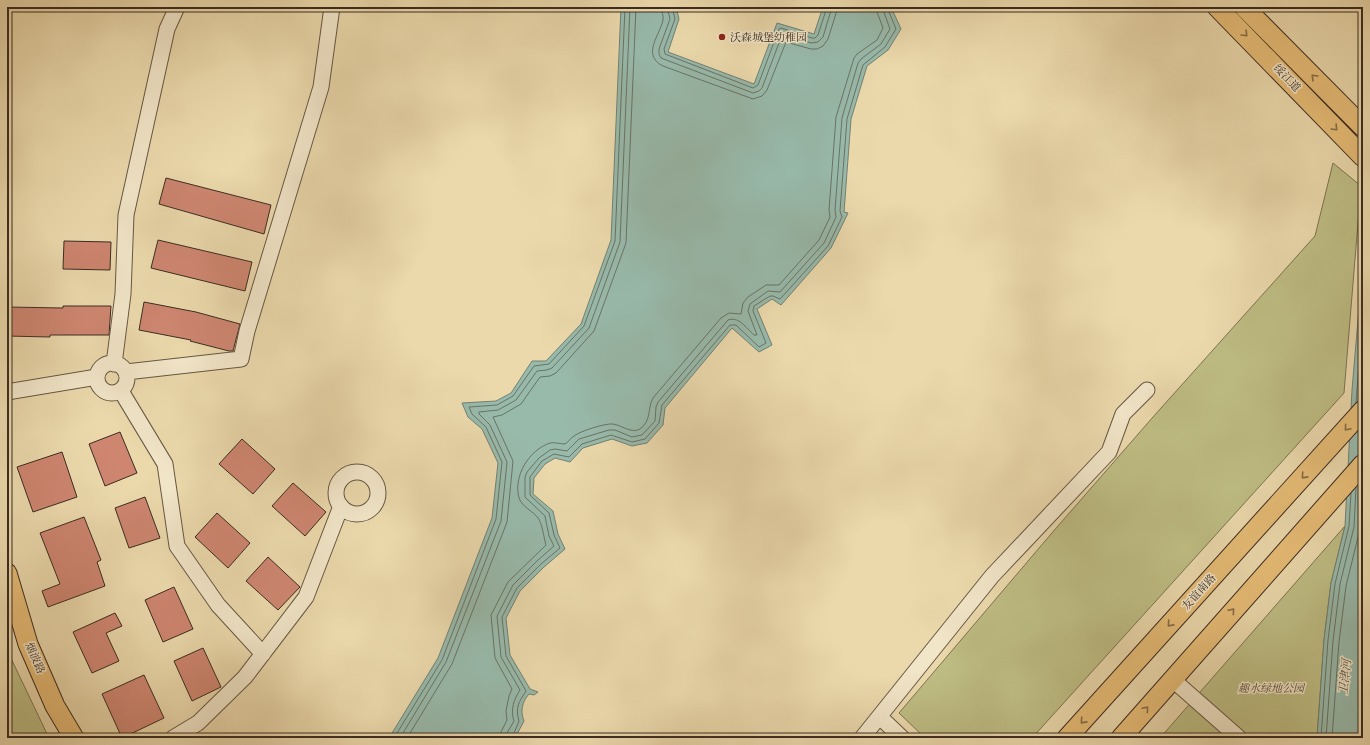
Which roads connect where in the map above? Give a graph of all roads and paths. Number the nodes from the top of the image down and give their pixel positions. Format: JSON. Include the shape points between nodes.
{"nodes":[{"id":1,"x":177,"y":7,"type":"edge"},
{"id":2,"x":332,"y":7,"type":"edge"},
{"id":3,"x":1217,"y":7,"type":"edge"},
{"id":4,"x":1244,"y":7,"type":"edge"},
{"id":5,"x":1362,"y":126,"type":"edge"},
{"id":6,"x":1359,"y":154,"type":"edge"},
{"id":7,"x":120,"y":368,"type":"junction"},
{"id":8,"x":97,"y":377,"type":"junction"},
{"id":9,"x":1147,"y":390,"type":"dead end"},
{"id":10,"x":121,"y":391,"type":"junction"},
{"id":11,"x":7,"y":392,"type":"edge"},
{"id":12,"x":1363,"y":410,"type":"edge"},
{"id":13,"x":1363,"y":464,"type":"edge"},
{"id":14,"x":341,"y":506,"type":"dead end"},
{"id":15,"x":7,"y":573,"type":"edge"},
{"id":16,"x":7,"y":598,"type":"edge"},
{"id":17,"x":263,"y":654,"type":"junction"},
{"id":18,"x":1172,"y":679,"type":"junction"},
{"id":19,"x":880,"y":717,"type":"junction"},
{"id":20,"x":1231,"y":736,"type":"edge"},
{"id":21,"x":63,"y":738,"type":"edge"},
{"id":22,"x":74,"y":738,"type":"edge"},
{"id":23,"x":173,"y":738,"type":"edge"},
{"id":24,"x":862,"y":738,"type":"edge"},
{"id":25,"x":902,"y":738,"type":"edge"},
{"id":26,"x":1067,"y":738,"type":"edge"},
{"id":27,"x":1121,"y":738,"type":"edge"}],
"edges":[{"from":1,"to":7,"type":"street","via":[[167,29],[126,215]]},
{"from":2,"to":7,"type":"street","via":[[321,87],[247,331],[241,359]]},
{"from":3,"to":6,"type":"main road","name":"绥江道","one_way":true},
{"from":5,"to":4,"type":"main road","name":"绥江道","one_way":true},
{"from":7,"to":8,"type":"street","via":[[105,365]]},
{"from":7,"to":10,"type":"street","via":[[127,382]]},
{"from":8,"to":10,"type":"street","via":[[99,386],[106,392]]},
{"from":8,"to":11,"type":"street"},
{"from":9,"to":19,"type":"street","via":[[1122,414],[1109,452],[992,576]]},
{"from":10,"to":17,"type":"street","via":[[165,464],[177,546],[218,605]]},
{"from":12,"to":26,"type":"main road","name":"友谊南路","one_way":true},
{"from":18,"to":13,"type":"main road","one_way":true},
{"from":14,"to":17,"type":"street","via":[[306,597]]},
{"from":15,"to":22,"type":"main road","name":"烟波路","via":[[28,644],[55,706]]},
{"from":16,"to":21,"type":"main road","name":"烟波路","via":[[16,629],[46,704]]},
{"from":17,"to":23,"type":"street","via":[[245,677],[198,723]]},
{"from":18,"to":20,"type":"street"},
{"from":27,"to":18,"type":"main road","one_way":true},
{"from":19,"to":24,"type":"street"},
{"from":19,"to":25,"type":"street"}]}
